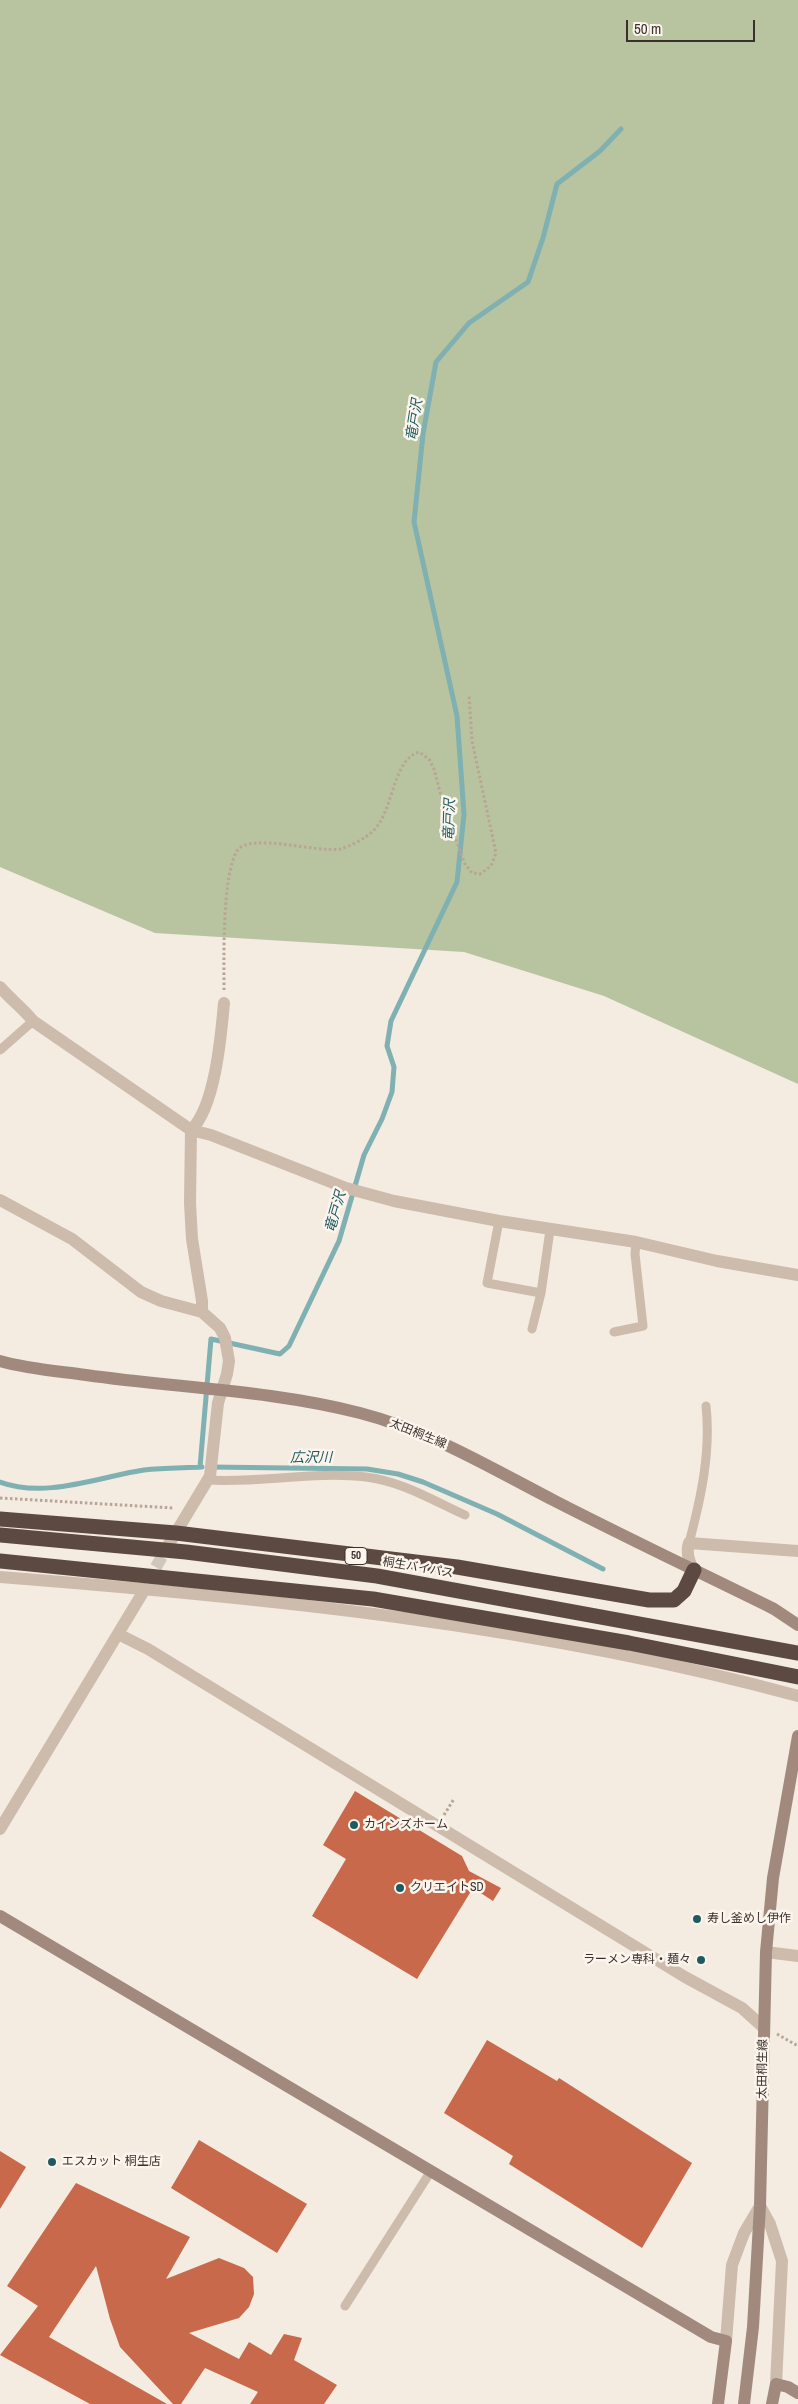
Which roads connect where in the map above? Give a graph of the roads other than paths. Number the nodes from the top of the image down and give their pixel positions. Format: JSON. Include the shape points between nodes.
{"nodes":[{"id":1,"x":0,"y":987,"type":"edge"},
{"id":2,"x":224,"y":1003,"type":"road end"},
{"id":3,"x":33,"y":1021,"type":"junction"},
{"id":4,"x":0,"y":1050,"type":"edge"},
{"id":5,"x":191,"y":1130,"type":"junction"},
{"id":6,"x":0,"y":1200,"type":"edge"},
{"id":7,"x":499,"y":1221,"type":"junction"},
{"id":8,"x":550,"y":1230,"type":"junction"},
{"id":9,"x":636,"y":1242,"type":"junction"},
{"id":10,"x":798,"y":1275,"type":"edge"},
{"id":11,"x":542,"y":1293,"type":"junction"},
{"id":12,"x":202,"y":1312,"type":"junction"},
{"id":13,"x":532,"y":1330,"type":"dead end"},
{"id":14,"x":614,"y":1332,"type":"dead end"},
{"id":15,"x":0,"y":1361,"type":"edge"},
{"id":16,"x":223,"y":1391,"type":"junction"},
{"id":17,"x":706,"y":1406,"type":"dead end"},
{"id":18,"x":210,"y":1478,"type":"junction"},
{"id":19,"x":465,"y":1516,"type":"dead end"},
{"id":20,"x":0,"y":1519,"type":"edge"},
{"id":21,"x":0,"y":1535,"type":"edge"},
{"id":22,"x":172,"y":1538,"type":"junction"},
{"id":23,"x":689,"y":1543,"type":"junction"},
{"id":24,"x":798,"y":1551,"type":"edge"},
{"id":25,"x":0,"y":1561,"type":"edge"},
{"id":26,"x":694,"y":1570,"type":"junction"},
{"id":27,"x":0,"y":1577,"type":"edge"},
{"id":28,"x":145,"y":1589,"type":"junction"},
{"id":29,"x":798,"y":1625,"type":"edge"},
{"id":30,"x":118,"y":1634,"type":"junction"},
{"id":31,"x":798,"y":1653,"type":"edge"},
{"id":32,"x":798,"y":1677,"type":"edge"},
{"id":33,"x":798,"y":1696,"type":"edge"},
{"id":34,"x":798,"y":1736,"type":"edge"},
{"id":35,"x":0,"y":1829,"type":"edge"},
{"id":36,"x":0,"y":1916,"type":"edge"},
{"id":37,"x":766,"y":1952,"type":"junction"},
{"id":38,"x":798,"y":1956,"type":"edge"},
{"id":39,"x":764,"y":2027,"type":"junction"},
{"id":40,"x":431,"y":2171,"type":"junction"},
{"id":41,"x":760,"y":2206,"type":"junction"},
{"id":42,"x":345,"y":2306,"type":"dead end"},
{"id":43,"x":726,"y":2341,"type":"junction"},
{"id":44,"x":776,"y":2384,"type":"junction"},
{"id":45,"x":798,"y":2393,"type":"edge"},
{"id":46,"x":718,"y":2404,"type":"edge"},
{"id":47,"x":744,"y":2404,"type":"edge"},
{"id":48,"x":772,"y":2404,"type":"edge"}],
"edges":[{"from":1,"to":3,"type":"street","via":[[23,1007]]},
{"from":2,"to":5,"type":"street","via":[[221,1041],[210,1088],[201,1120]]},
{"from":3,"to":4,"type":"lane"},
{"from":3,"to":5,"type":"street"},
{"from":5,"to":7,"type":"street","via":[[346,1188],[394,1201]]},
{"from":5,"to":12,"type":"street","via":[[191,1221]]},
{"from":6,"to":12,"type":"street","via":[[72,1239],[141,1292],[161,1302]]},
{"from":7,"to":8,"type":"street"},
{"from":7,"to":11,"type":"lane","via":[[487,1283]]},
{"from":8,"to":9,"type":"street"},
{"from":8,"to":11,"type":"lane"},
{"from":9,"to":10,"type":"street"},
{"from":9,"to":14,"type":"lane","via":[[643,1326]]},
{"from":11,"to":13,"type":"lane"},
{"from":12,"to":16,"type":"street","via":[[220,1328],[225,1338],[229,1361]]},
{"from":15,"to":16,"type":"main road","name":"太田桐生線","via":[[101,1378]]},
{"from":16,"to":18,"type":"street","via":[[218,1403]]},
{"from":16,"to":26,"type":"main road","name":"太田桐生線","via":[[299,1401],[358,1413],[405,1428],[445,1444]]},
{"from":17,"to":23,"type":"lane","via":[[706,1465]]},
{"from":18,"to":19,"type":"lane","via":[[366,1477],[394,1483]]},
{"from":18,"to":22,"type":"street"},
{"from":20,"to":22,"type":"highway","number":"50"},
{"from":21,"to":31,"type":"highway","name":"桐生バイパス","number":"50","via":[[186,1552],[377,1576]]},
{"from":22,"to":26,"type":"highway","number":"50","via":[[456,1567],[649,1600],[674,1600],[684,1590]]},
{"from":23,"to":24,"type":"street"},
{"from":23,"to":26,"type":"street","via":[[689,1562]]},
{"from":25,"to":32,"type":"highway","via":[[373,1599],[629,1643]]},
{"from":26,"to":29,"type":"main road","name":"太田桐生線","via":[[774,1609]]},
{"from":27,"to":28,"type":"street"},
{"from":28,"to":30,"type":"street"},
{"from":28,"to":33,"type":"street","via":[[322,1606],[498,1632],[687,1667]]},
{"from":30,"to":35,"type":"street"},
{"from":30,"to":39,"type":"street","via":[[148,1649],[685,1977],[742,2008]]},
{"from":34,"to":37,"type":"main road","name":"太田桐生線","via":[[773,1878]]},
{"from":36,"to":40,"type":"main road"},
{"from":37,"to":38,"type":"street"},
{"from":37,"to":39,"type":"main road","name":"太田桐生線"},
{"from":39,"to":41,"type":"main road","name":"太田桐生線"},
{"from":40,"to":42,"type":"lane"},
{"from":40,"to":43,"type":"main road","via":[[711,2337]]},
{"from":41,"to":43,"type":"street","via":[[744,2233],[732,2266]]},
{"from":41,"to":44,"type":"street","via":[[770,2224],[782,2266]]},
{"from":41,"to":47,"type":"main road","name":"太田桐生線","via":[[753,2327]]},
{"from":43,"to":46,"type":"main road"},
{"from":44,"to":45,"type":"main road"},
{"from":44,"to":48,"type":"main road"}]}
